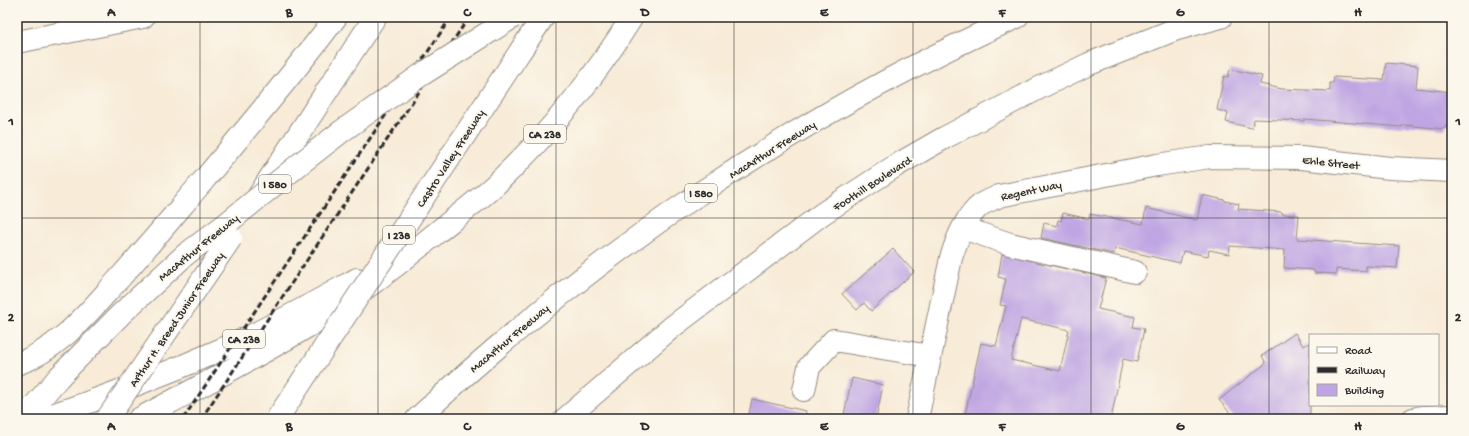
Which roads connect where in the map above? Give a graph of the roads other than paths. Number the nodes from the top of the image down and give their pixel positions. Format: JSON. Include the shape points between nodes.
{"nodes":[{"id":1,"x":143,"y":17,"type":"edge"},
{"id":2,"x":336,"y":17,"type":"edge"},
{"id":3,"x":375,"y":17,"type":"edge"},
{"id":4,"x":513,"y":17,"type":"edge"},
{"id":5,"x":543,"y":17,"type":"edge"},
{"id":6,"x":632,"y":17,"type":"edge"},
{"id":7,"x":1017,"y":17,"type":"edge"},
{"id":8,"x":1221,"y":17,"type":"edge"},
{"id":9,"x":17,"y":42,"type":"edge"},
{"id":10,"x":1210,"y":157,"type":"joint"},
{"id":11,"x":1452,"y":171,"type":"edge"},
{"id":12,"x":963,"y":228,"type":"junction"},
{"id":13,"x":437,"y":233,"type":"junction"},
{"id":14,"x":1135,"y":272,"type":"dead end"},
{"id":15,"x":930,"y":356,"type":"junction"},
{"id":16,"x":17,"y":364,"type":"edge"},
{"id":17,"x":59,"y":377,"type":"junction"},
{"id":18,"x":804,"y":390,"type":"dead end"},
{"id":19,"x":17,"y":408,"type":"edge"},
{"id":20,"x":1452,"y":416,"type":"edge"},
{"id":21,"x":23,"y":419,"type":"edge"},
{"id":22,"x":40,"y":419,"type":"edge"},
{"id":23,"x":108,"y":419,"type":"edge"},
{"id":24,"x":139,"y":419,"type":"edge"},
{"id":25,"x":277,"y":419,"type":"edge"},
{"id":26,"x":417,"y":419,"type":"edge"},
{"id":27,"x":565,"y":419,"type":"edge"},
{"id":28,"x":917,"y":419,"type":"edge"},
{"id":29,"x":1413,"y":419,"type":"edge"}],
"edges":[{"from":1,"to":9,"type":"main road"},
{"from":2,"to":16,"type":"main road","via":[[168,223],[90,312],[49,348]]},
{"from":3,"to":23,"type":"main road","name":"Arthur H. Breed Junior Freeway","number":"I 580","bridge":true,"via":[[231,238]]},
{"from":4,"to":17,"type":"main road","name":"MacArthur Freeway","number":"I 580","bridge":true,"via":[[428,70],[342,131],[185,255],[121,314]]},
{"from":5,"to":25,"type":"main road","name":"Castro Valley Freeway","number":"I 238","bridge":true},
{"from":6,"to":13,"type":"main road","number":"CA 238","via":[[594,74],[548,131],[494,185]]},
{"from":7,"to":26,"type":"main road","name":"MacArthur Freeway","number":"I 580","via":[[855,99],[782,141],[686,203],[525,323]]},
{"from":8,"to":27,"type":"main road","name":"Foothill Boulevard","via":[[1174,30],[1089,64],[944,138],[897,165],[822,214],[672,327]]},
{"from":10,"to":11,"type":"main road","name":"Ehle Street","via":[[1301,158],[1390,168]]},
{"from":10,"to":12,"type":"main road","name":"Regent Way","via":[[999,196],[982,204]]},
{"from":12,"to":14,"type":"main road","via":[[1010,244]]},
{"from":12,"to":15,"type":"main road","name":"Regent Way","via":[[951,258]]},
{"from":13,"to":22,"type":"main road","number":"CA 238","via":[[318,300],[228,346],[139,384]]},
{"from":13,"to":24,"type":"main road","via":[[368,287],[316,322]]},
{"from":15,"to":18,"type":"main road","via":[[834,340],[810,367]]},
{"from":15,"to":28,"type":"main road","name":"Regent Way"},
{"from":17,"to":19,"type":"main road"},
{"from":17,"to":21,"type":"main road","name":"MacArthur Freeway","number":"I 580"},
{"from":20,"to":29,"type":"main road"}]}
